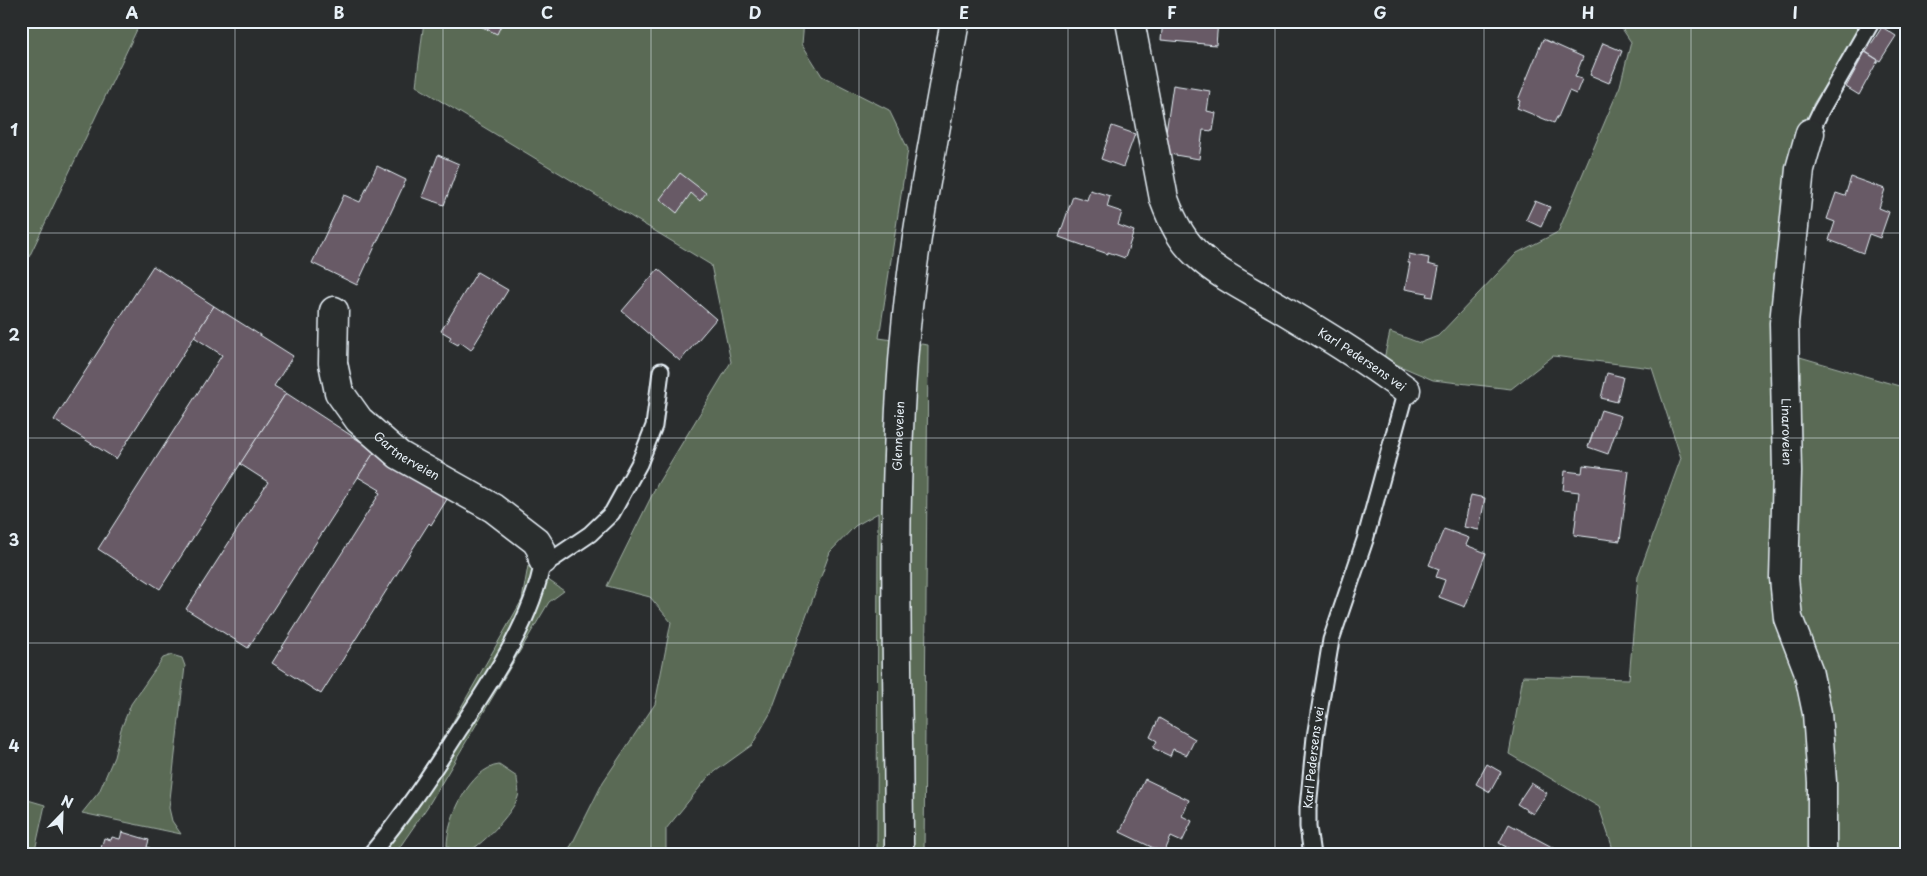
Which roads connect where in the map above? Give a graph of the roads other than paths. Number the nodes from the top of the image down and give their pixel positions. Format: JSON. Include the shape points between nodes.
{"nodes":[{"id":1,"x":955,"y":21,"type":"edge"},
{"id":2,"x":1130,"y":21,"type":"edge"},
{"id":3,"x":1872,"y":21,"type":"edge"},
{"id":4,"x":1810,"y":133,"type":"joint"},
{"id":5,"x":334,"y":311,"type":"dead end"},
{"id":6,"x":661,"y":371,"type":"dead end"},
{"id":7,"x":1406,"y":390,"type":"joint"},
{"id":8,"x":543,"y":560,"type":"junction"},
{"id":9,"x":370,"y":855,"type":"edge"},
{"id":10,"x":899,"y":855,"type":"edge"},
{"id":11,"x":1312,"y":855,"type":"edge"},
{"id":12,"x":1822,"y":855,"type":"edge"}],
"edges":[{"from":1,"to":10,"type":"street","name":"Glenneveien","via":[[918,228],[907,317],[899,440],[897,560]]},
{"from":2,"to":7,"type":"street","name":"Karl Pedersens vei","via":[[1164,199],[1182,237],[1199,257],[1225,275],[1338,342]]},
{"from":3,"to":4,"type":"lane","name":"Linaroveien"},
{"from":4,"to":12,"type":"street","name":"Linaroveien","via":[[1800,169],[1784,323],[1787,472],[1784,578],[1788,618],[1808,670],[1818,713]]},
{"from":5,"to":8,"type":"street","name":"Gartnerveien","via":[[333,363],[339,392],[359,420],[399,455],[493,508],[536,541],[542,549]]},
{"from":6,"to":8,"type":"lane","via":[[654,426],[612,512],[590,534],[553,559]]},
{"from":7,"to":11,"type":"lane","name":"Karl Pedersens vei","via":[[1370,522],[1331,640],[1315,737],[1308,808]]},
{"from":8,"to":9,"type":"lane","via":[[540,581],[529,608],[493,679],[428,781]]}]}
